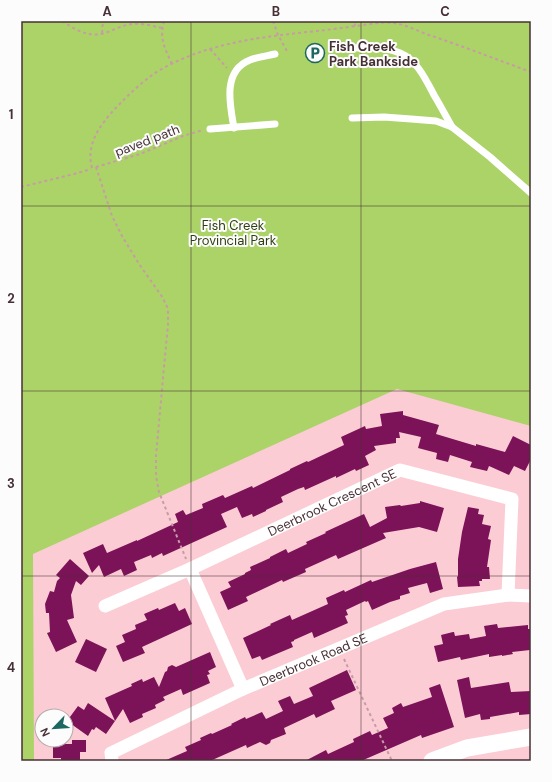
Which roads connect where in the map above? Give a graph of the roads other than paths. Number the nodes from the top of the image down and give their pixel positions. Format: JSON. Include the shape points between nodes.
{"nodes":[{"id":1,"x":355,"y":48,"type":"dead end"},
{"id":2,"x":275,"y":54,"type":"dead end"},
{"id":3,"x":352,"y":118,"type":"dead end"},
{"id":4,"x":275,"y":124,"type":"dead end"},
{"id":5,"x":452,"y":127,"type":"junction"},
{"id":6,"x":234,"y":128,"type":"junction"},
{"id":7,"x":210,"y":130,"type":"road end"},
{"id":8,"x":531,"y":194,"type":"edge"},
{"id":9,"x":190,"y":569,"type":"junction"},
{"id":10,"x":508,"y":595,"type":"junction"},
{"id":11,"x":531,"y":596,"type":"edge"},
{"id":12,"x":105,"y":606,"type":"dead end"},
{"id":13,"x":244,"y":689,"type":"junction"},
{"id":14,"x":531,"y":737,"type":"edge"},
{"id":15,"x":112,"y":761,"type":"edge"},
{"id":16,"x":432,"y":761,"type":"edge"}],
"edges":[{"from":1,"to":5,"type":"lane","via":[[381,48],[408,57],[424,76]]},
{"from":2,"to":6,"type":"lane","via":[[255,58],[237,70],[230,91]]},
{"from":3,"to":5,"type":"lane","via":[[384,117],[436,121]]},
{"from":4,"to":6,"type":"lane"},
{"from":5,"to":8,"type":"lane"},
{"from":6,"to":7,"type":"lane"},
{"from":9,"to":10,"type":"street","name":"Deerbrook Crescent SE","via":[[400,470],[512,500]]},
{"from":9,"to":12,"type":"street"},
{"from":9,"to":13,"type":"street"},
{"from":10,"to":11,"type":"street","name":"Deerbrook Road SE"},
{"from":10,"to":13,"type":"street","name":"Deerbrook Road SE","via":[[444,604]]},
{"from":13,"to":15,"type":"street","name":"Deerbrook Road SE","via":[[112,753]]},
{"from":14,"to":16,"type":"street","via":[[467,748]]}]}
